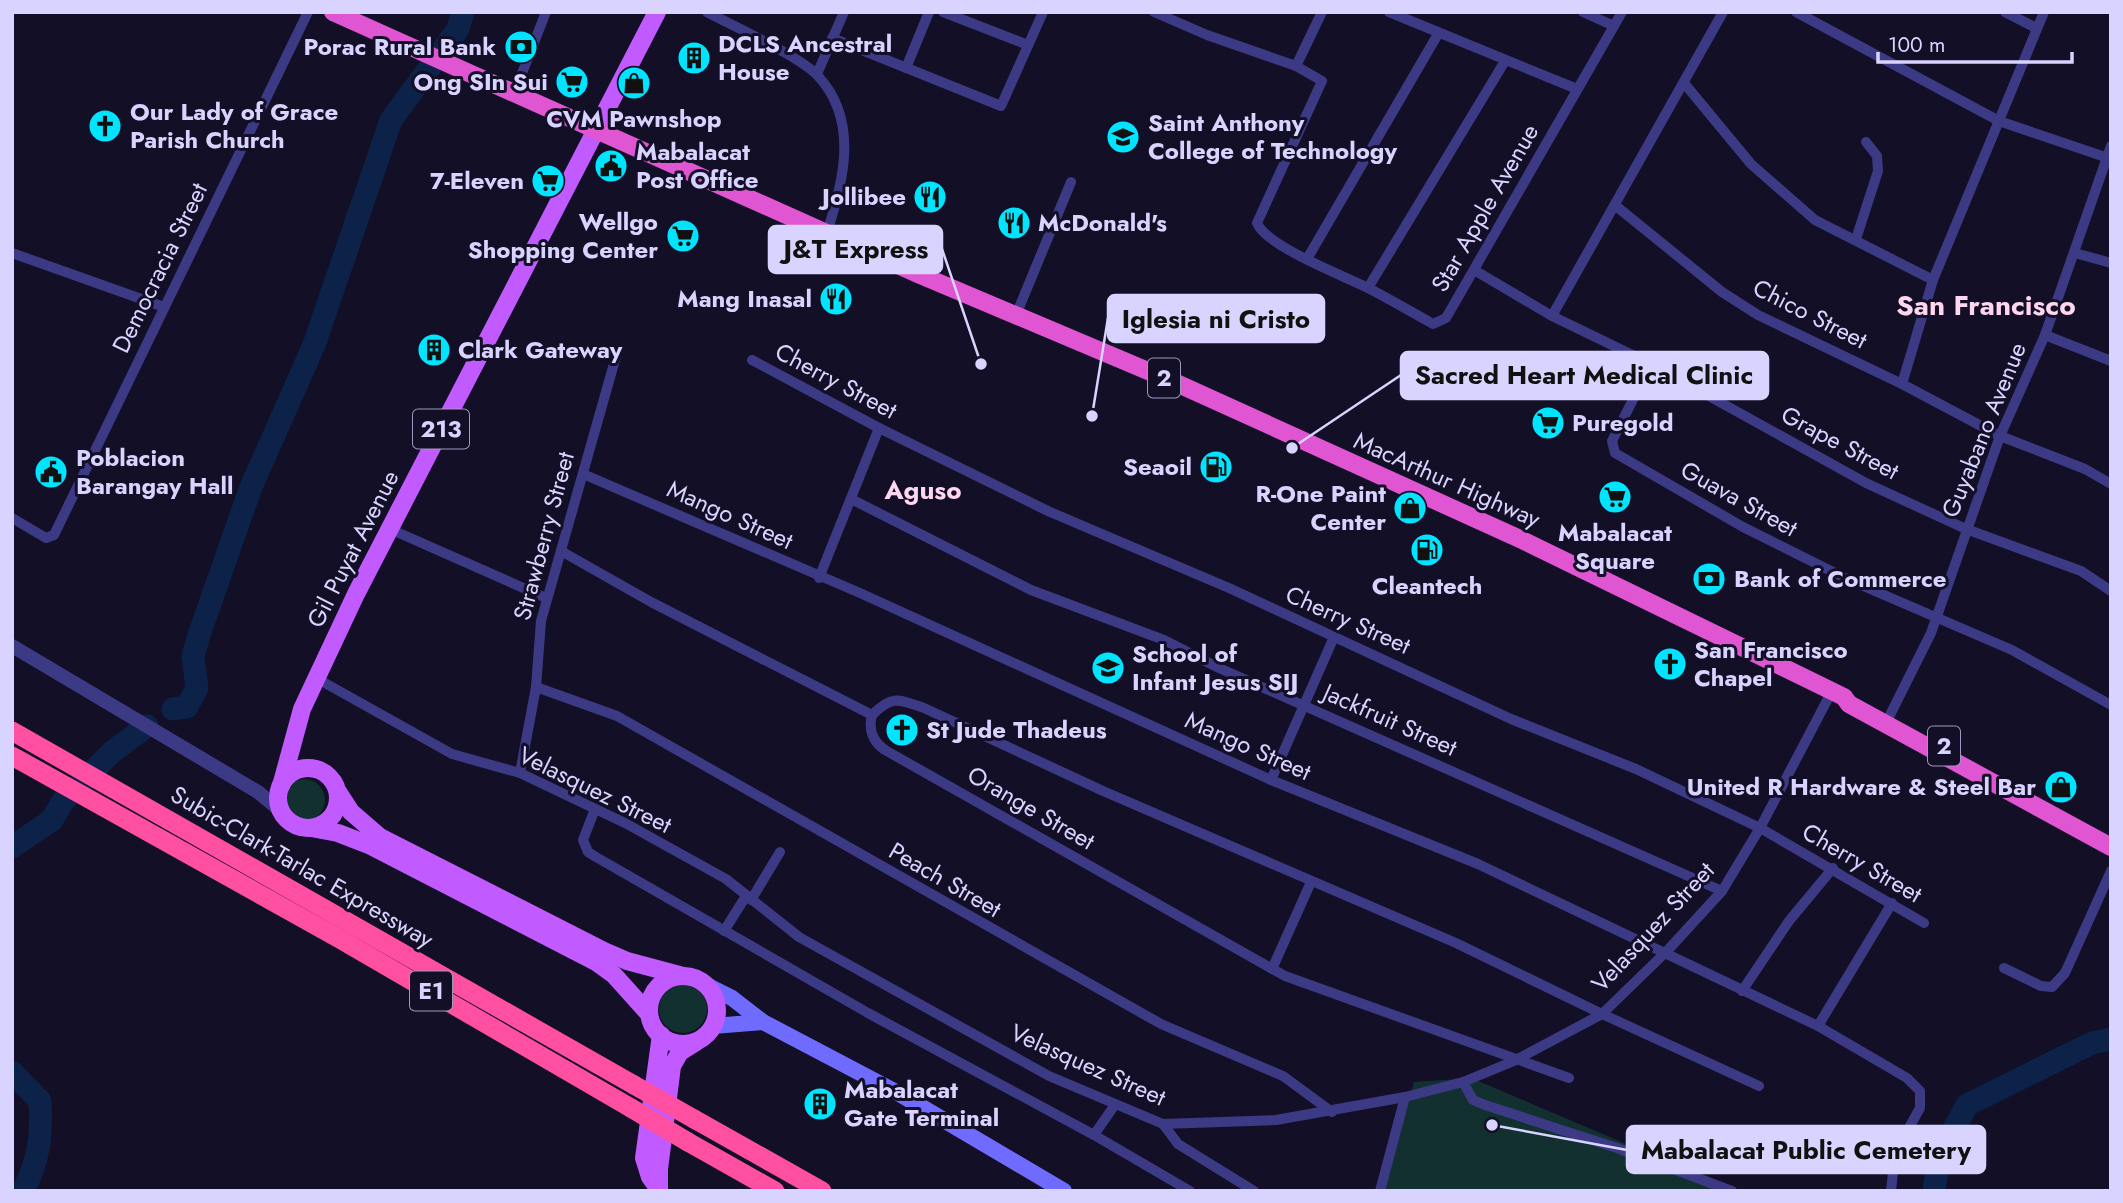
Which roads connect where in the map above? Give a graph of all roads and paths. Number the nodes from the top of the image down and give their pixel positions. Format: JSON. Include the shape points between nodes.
{"nodes":[{"id":1,"x":308,"y":12,"type":"edge"},
{"id":2,"x":333,"y":12,"type":"edge"},
{"id":3,"x":546,"y":12,"type":"edge"},
{"id":4,"x":657,"y":12,"type":"edge"},
{"id":5,"x":707,"y":12,"type":"edge"},
{"id":6,"x":844,"y":12,"type":"edge"},
{"id":7,"x":929,"y":12,"type":"edge"},
{"id":8,"x":943,"y":12,"type":"edge"},
{"id":9,"x":1043,"y":12,"type":"edge"},
{"id":10,"x":1154,"y":12,"type":"edge"},
{"id":11,"x":1322,"y":12,"type":"edge"},
{"id":12,"x":1389,"y":12,"type":"edge"},
{"id":13,"x":1583,"y":12,"type":"edge"},
{"id":14,"x":1622,"y":12,"type":"edge"},
{"id":15,"x":1723,"y":12,"type":"edge"},
{"id":16,"x":1796,"y":12,"type":"edge"},
{"id":17,"x":2005,"y":12,"type":"edge"},
{"id":18,"x":2044,"y":12,"type":"edge"},
{"id":19,"x":1614,"y":26,"type":"junction"},
{"id":20,"x":2036,"y":28,"type":"junction"},
{"id":21,"x":1438,"y":34,"type":"junction"},
{"id":22,"x":832,"y":38,"type":"junction"},
{"id":23,"x":1028,"y":45,"type":"junction"},
{"id":24,"x":1505,"y":61,"type":"junction"},
{"id":25,"x":1296,"y":65,"type":"junction"},
{"id":26,"x":906,"y":68,"type":"junction"},
{"id":27,"x":817,"y":74,"type":"junction"},
{"id":28,"x":1684,"y":83,"type":"junction"},
{"id":29,"x":1577,"y":89,"type":"junction"},
{"id":30,"x":515,"y":92,"type":"junction"},
{"id":31,"x":1999,"y":121,"type":"junction"},
{"id":32,"x":593,"y":130,"type":"junction"},
{"id":33,"x":1866,"y":142,"type":"dead end"},
{"id":34,"x":2111,"y":146,"type":"edge"},
{"id":35,"x":2109,"y":158,"type":"edge"},
{"id":36,"x":1071,"y":182,"type":"dead end"},
{"id":37,"x":1616,"y":206,"type":"junction"},
{"id":38,"x":827,"y":232,"type":"junction"},
{"id":39,"x":1856,"y":239,"type":"junction"},
{"id":40,"x":12,"y":253,"type":"edge"},
{"id":41,"x":2075,"y":253,"type":"junction"},
{"id":42,"x":1307,"y":259,"type":"junction"},
{"id":43,"x":2111,"y":263,"type":"edge"},
{"id":44,"x":1474,"y":270,"type":"junction"},
{"id":45,"x":1933,"y":280,"type":"junction"},
{"id":46,"x":1368,"y":288,"type":"junction"},
{"id":47,"x":164,"y":306,"type":"junction"},
{"id":48,"x":1016,"y":314,"type":"junction"},
{"id":49,"x":1552,"y":316,"type":"junction"},
{"id":50,"x":2045,"y":335,"type":"junction"},
{"id":51,"x":617,"y":353,"type":"dead end"},
{"id":52,"x":752,"y":360,"type":"dead end"},
{"id":53,"x":2111,"y":361,"type":"edge"},
{"id":54,"x":1651,"y":364,"type":"junction"},
{"id":55,"x":1902,"y":384,"type":"junction"},
{"id":56,"x":878,"y":428,"type":"junction"},
{"id":57,"x":2000,"y":436,"type":"junction"},
{"id":58,"x":583,"y":474,"type":"junction"},
{"id":59,"x":2111,"y":484,"type":"edge"},
{"id":60,"x":851,"y":499,"type":"junction"},
{"id":61,"x":12,"y":518,"type":"edge"},
{"id":62,"x":390,"y":529,"type":"junction"},
{"id":63,"x":1966,"y":530,"type":"junction"},
{"id":64,"x":561,"y":551,"type":"junction"},
{"id":65,"x":819,"y":578,"type":"junction"},
{"id":66,"x":2111,"y":591,"type":"edge"},
{"id":67,"x":546,"y":598,"type":"junction"},
{"id":68,"x":1936,"y":618,"type":"junction"},
{"id":69,"x":1334,"y":637,"type":"junction"},
{"id":70,"x":12,"y":646,"type":"edge"},
{"id":71,"x":316,"y":678,"type":"junction"},
{"id":72,"x":536,"y":687,"type":"junction"},
{"id":73,"x":1838,"y":694,"type":"junction"},
{"id":74,"x":1304,"y":705,"type":"junction"},
{"id":75,"x":2111,"y":705,"type":"edge"},
{"id":76,"x":872,"y":715,"type":"junction"},
{"id":77,"x":1890,"y":715,"type":"junction"},
{"id":78,"x":297,"y":730,"type":"junction"},
{"id":79,"x":12,"y":731,"type":"edge"},
{"id":80,"x":17,"y":758,"type":"edge"},
{"id":81,"x":318,"y":769,"type":"junction"},
{"id":82,"x":520,"y":773,"type":"junction"},
{"id":83,"x":1270,"y":780,"type":"junction"},
{"id":84,"x":253,"y":789,"type":"junction"},
{"id":85,"x":280,"y":789,"type":"junction"},
{"id":86,"x":338,"y":792,"type":"junction"},
{"id":87,"x":2040,"y":808,"type":"junction"},
{"id":88,"x":595,"y":809,"type":"junction"},
{"id":89,"x":281,"y":811,"type":"junction"},
{"id":90,"x":311,"y":828,"type":"junction"},
{"id":91,"x":1760,"y":828,"type":"junction"},
{"id":92,"x":2111,"y":847,"type":"edge"},
{"id":93,"x":780,"y":852,"type":"dead end"},
{"id":94,"x":1833,"y":868,"type":"junction"},
{"id":95,"x":2111,"y":872,"type":"edge"},
{"id":96,"x":1311,"y":882,"type":"junction"},
{"id":97,"x":1721,"y":891,"type":"junction"},
{"id":98,"x":749,"y":898,"type":"junction"},
{"id":99,"x":1892,"y":903,"type":"junction"},
{"id":100,"x":1924,"y":923,"type":"dead end"},
{"id":101,"x":724,"y":931,"type":"junction"},
{"id":102,"x":1667,"y":951,"type":"junction"},
{"id":103,"x":2004,"y":968,"type":"dead end"},
{"id":104,"x":1272,"y":969,"type":"junction"},
{"id":105,"x":683,"y":976,"type":"junction"},
{"id":106,"x":706,"y":985,"type":"junction"},
{"id":107,"x":1742,"y":991,"type":"junction"},
{"id":108,"x":649,"y":1014,"type":"junction"},
{"id":109,"x":1602,"y":1014,"type":"junction"},
{"id":110,"x":763,"y":1022,"type":"junction"},
{"id":111,"x":713,"y":1026,"type":"junction"},
{"id":112,"x":1818,"y":1026,"type":"junction"},
{"id":113,"x":661,"y":1035,"type":"junction"},
{"id":114,"x":699,"y":1040,"type":"junction"},
{"id":115,"x":1514,"y":1061,"type":"junction"},
{"id":116,"x":1569,"y":1078,"type":"dead end"},
{"id":117,"x":1463,"y":1082,"type":"junction"},
{"id":118,"x":1759,"y":1086,"type":"dead end"},
{"id":119,"x":1405,"y":1097,"type":"junction"},
{"id":120,"x":1114,"y":1105,"type":"junction"},
{"id":121,"x":1332,"y":1112,"type":"junction"},
{"id":122,"x":1163,"y":1124,"type":"junction"},
{"id":123,"x":1094,"y":1135,"type":"junction"},
{"id":124,"x":660,"y":1190,"type":"edge"},
{"id":125,"x":775,"y":1191,"type":"edge"},
{"id":126,"x":822,"y":1191,"type":"edge"},
{"id":127,"x":1064,"y":1191,"type":"edge"},
{"id":128,"x":1190,"y":1191,"type":"edge"},
{"id":129,"x":1254,"y":1191,"type":"edge"},
{"id":130,"x":1380,"y":1191,"type":"edge"},
{"id":131,"x":1732,"y":1191,"type":"edge"},
{"id":132,"x":1891,"y":1191,"type":"edge"}],
"edges":[{"from":1,"to":47,"type":"street","name":"Democracia Street"},
{"from":2,"to":30,"type":"highway","name":"MacArthur Highway","number":"2"},
{"from":3,"to":30,"type":"street"},
{"from":4,"to":32,"type":"main road","number":"213"},
{"from":5,"to":27,"type":"street"},
{"from":6,"to":22,"type":"street"},
{"from":7,"to":26,"type":"street"},
{"from":8,"to":23,"type":"street"},
{"from":9,"to":23,"type":"street"},
{"from":10,"to":25,"type":"street","via":[[1232,45]]},
{"from":11,"to":25,"type":"street"},
{"from":12,"to":21,"type":"street"},
{"from":13,"to":19,"type":"street"},
{"from":14,"to":19,"type":"street","name":"Star Apple Avenue"},
{"from":15,"to":28,"type":"street"},
{"from":16,"to":31,"type":"street"},
{"from":17,"to":20,"type":"street"},
{"from":18,"to":20,"type":"street"},
{"from":19,"to":29,"type":"street","name":"Star Apple Avenue"},
{"from":20,"to":31,"type":"street"},
{"from":21,"to":24,"type":"street"},
{"from":21,"to":42,"type":"street"},
{"from":22,"to":26,"type":"street"},
{"from":22,"to":27,"type":"street"},
{"from":23,"to":26,"type":"street","via":[[1001,106]]},
{"from":24,"to":29,"type":"street"},
{"from":24,"to":46,"type":"street"},
{"from":25,"to":42,"type":"street","name":"Star Apple Avenue","via":[[1322,81],[1257,223],[1266,236]]},
{"from":27,"to":38,"type":"street","via":[[842,116],[842,183]]},
{"from":28,"to":37,"type":"street"},
{"from":28,"to":39,"type":"street","via":[[1751,164],[1784,195],[1815,220]]},
{"from":29,"to":44,"type":"street","name":"Star Apple Avenue"},
{"from":30,"to":32,"type":"highway","name":"MacArthur Highway","number":"2"},
{"from":31,"to":35,"type":"street"},
{"from":31,"to":45,"type":"street"},
{"from":32,"to":38,"type":"highway","name":"MacArthur Highway","number":"2"},
{"from":32,"to":62,"type":"main road","name":"Gil Puyat Avenue","number":"213"},
{"from":33,"to":39,"type":"street","via":[[1877,156],[1878,171]]},
{"from":34,"to":35,"type":"street","name":"Guyabano Avenue"},
{"from":35,"to":41,"type":"street","name":"Guyabano Avenue"},
{"from":36,"to":48,"type":"street"},
{"from":37,"to":49,"type":"street"},
{"from":37,"to":55,"type":"street","name":"Chico Street","via":[[1722,292],[1758,315]]},
{"from":38,"to":48,"type":"highway","name":"MacArthur Highway","number":"2"},
{"from":39,"to":45,"type":"street"},
{"from":40,"to":47,"type":"street"},
{"from":41,"to":43,"type":"street"},
{"from":41,"to":50,"type":"street","name":"Guyabano Avenue"},
{"from":42,"to":46,"type":"street","name":"Star Apple Avenue"},
{"from":44,"to":46,"type":"street","name":"Star Apple Avenue","via":[[1446,318],[1433,324]]},
{"from":44,"to":49,"type":"street","name":"Grape Street"},
{"from":45,"to":55,"type":"street"},
{"from":47,"to":61,"type":"street","name":"Democracia Street","via":[[54,535],[46,538]]},
{"from":48,"to":73,"type":"highway","name":"MacArthur Highway","number":"2","via":[[1520,539]]},
{"from":49,"to":54,"type":"street","name":"Grape Street"},
{"from":50,"to":53,"type":"street"},
{"from":50,"to":57,"type":"street","name":"Guyabano Avenue"},
{"from":51,"to":58,"type":"street","name":"Strawberry Street"},
{"from":52,"to":56,"type":"street","name":"Cherry Street"},
{"from":54,"to":63,"type":"street","name":"Grape Street","via":[[1866,483]]},
{"from":54,"to":68,"type":"street","name":"Guava Street","via":[[1612,441],[1615,453],[1754,533]]},
{"from":55,"to":57,"type":"street","name":"Chico Street"},
{"from":56,"to":60,"type":"street"},
{"from":56,"to":69,"type":"street","name":"Cherry Street","via":[[1050,512]]},
{"from":57,"to":59,"type":"street","name":"Chico Street"},
{"from":57,"to":63,"type":"street","name":"Guyabano Avenue"},
{"from":58,"to":64,"type":"street","name":"Strawberry Street"},
{"from":58,"to":65,"type":"street","name":"Mango Street"},
{"from":60,"to":65,"type":"street"},
{"from":60,"to":74,"type":"street","name":"Jackfruit Street","via":[[1031,590],[1164,640]]},
{"from":62,"to":67,"type":"street"},
{"from":62,"to":71,"type":"main road","name":"Gil Puyat Avenue","number":"213"},
{"from":63,"to":66,"type":"street","name":"Grape Street","via":[[2081,571]]},
{"from":63,"to":68,"type":"street","name":"Guyabano Avenue"},
{"from":64,"to":67,"type":"street","name":"Strawberry Street"},
{"from":64,"to":76,"type":"street","via":[[650,602]]},
{"from":65,"to":83,"type":"street","name":"Mango Street"},
{"from":67,"to":72,"type":"street","name":"Strawberry Street"},
{"from":68,"to":75,"type":"street","name":"Guava Street","via":[[2012,650]]},
{"from":68,"to":77,"type":"street","name":"Guyabano Avenue"},
{"from":69,"to":74,"type":"street"},
{"from":69,"to":91,"type":"street","name":"Cherry Street"},
{"from":70,"to":84,"type":"street"},
{"from":71,"to":78,"type":"main road","name":"Gil Puyat Avenue","number":"213"},
{"from":71,"to":82,"type":"street","name":"Velasquez Street","via":[[452,754]]},
{"from":72,"to":82,"type":"street","name":"Strawberry Street"},
{"from":72,"to":121,"type":"street","name":"Peach Street","via":[[617,716],[1150,1018],[1283,1076]]},
{"from":73,"to":77,"type":"highway","name":"MacArthur Highway","number":"2","via":[[1854,695]]},
{"from":73,"to":87,"type":"highway","name":"MacArthur Highway","number":"2"},
{"from":73,"to":91,"type":"street","name":"Velasquez Street"},
{"from":74,"to":83,"type":"street"},
{"from":74,"to":97,"type":"street","name":"Jackfruit Street"},
{"from":76,"to":96,"type":"street","via":[[892,700],[924,708]]},
{"from":76,"to":104,"type":"street","name":"Orange Street","via":[[869,725],[876,744],[885,750]]},
{"from":77,"to":87,"type":"highway","name":"MacArthur Highway","number":"2","via":[[2036,801]]},
{"from":78,"to":81,"type":"main road","via":[[303,753]]},
{"from":78,"to":85,"type":"main road","name":"Gil Puyat Avenue","number":"213"},
{"from":79,"to":126,"type":"highway","name":"Subic-Clark-Tarlac Expressway","number":"E1","bridge":true},
{"from":80,"to":125,"type":"highway","name":"Subic-Clark-Tarlac Expressway","number":"E1","bridge":true},
{"from":81,"to":85,"type":"main road","via":[[293,772]]},
{"from":81,"to":86,"type":"main road","via":[[329,776]]},
{"from":82,"to":88,"type":"street","name":"Velasquez Street"},
{"from":83,"to":102,"type":"street","name":"Mango Street","via":[[1478,864]]},
{"from":84,"to":85,"type":"street"},
{"from":84,"to":89,"type":"street"},
{"from":85,"to":89,"type":"main road","number":"213"},
{"from":86,"to":90,"type":"main road","via":[[333,816]]},
{"from":86,"to":105,"type":"main road","via":[[351,812],[380,836],[604,951]]},
{"from":87,"to":92,"type":"highway","name":"MacArthur Highway","number":"2"},
{"from":88,"to":98,"type":"street","name":"Velasquez Street","via":[[726,879]]},
{"from":88,"to":101,"type":"street","via":[[583,840],[588,852]]},
{"from":89,"to":90,"type":"main road","via":[[293,824]]},
{"from":90,"to":108,"type":"main road","via":[[369,845],[596,962]]},
{"from":91,"to":94,"type":"street","name":"Cherry Street"},
{"from":91,"to":97,"type":"street","name":"Velasquez Street"},
{"from":93,"to":98,"type":"street"},
{"from":94,"to":99,"type":"street","name":"Cherry Street"},
{"from":94,"to":107,"type":"street","via":[[1789,921]]},
{"from":95,"to":103,"type":"street","via":[[2065,973],[2052,987]]},
{"from":96,"to":104,"type":"street"},
{"from":96,"to":109,"type":"street","via":[[1456,943]]},
{"from":97,"to":102,"type":"street","name":"Velasquez Street"},
{"from":98,"to":101,"type":"street"},
{"from":98,"to":120,"type":"street","name":"Velasquez Street","via":[[799,937],[1049,1076]]},
{"from":99,"to":100,"type":"street","name":"Cherry Street"},
{"from":99,"to":112,"type":"street"},
{"from":101,"to":123,"type":"street"},
{"from":102,"to":107,"type":"street","name":"Mango Street"},
{"from":102,"to":109,"type":"street","name":"Velasquez Street"},
{"from":104,"to":115,"type":"street","name":"Orange Street"},
{"from":105,"to":106,"type":"main road"},
{"from":105,"to":108,"type":"main road","via":[[660,985],[651,998]]},
{"from":106,"to":110,"type":"main road"},
{"from":106,"to":111,"type":"main road","via":[[717,1004]]},
{"from":107,"to":112,"type":"street","name":"Mango Street"},
{"from":108,"to":113,"type":"main road"},
{"from":109,"to":115,"type":"street","name":"Velasquez Street"},
{"from":109,"to":118,"type":"street"},
{"from":110,"to":111,"type":"main road"},
{"from":110,"to":127,"type":"main road","via":[[898,1093]]},
{"from":111,"to":114,"type":"main road"},
{"from":112,"to":132,"type":"street","name":"Mango Street","via":[[1907,1078],[1920,1091],[1920,1108],[1895,1153]]},
{"from":113,"to":114,"type":"main road","via":[[675,1043]]},
{"from":113,"to":124,"type":"main road","via":[[646,1166]]},
{"from":114,"to":124,"type":"main road","via":[[680,1052],[672,1066]]},
{"from":115,"to":116,"type":"street","name":"Orange Street"},
{"from":115,"to":117,"type":"street","name":"Velasquez Street"},
{"from":117,"to":119,"type":"street","name":"Velasquez Street"},
{"from":117,"to":131,"type":"street","via":[[1473,1100],[1485,1105]]},
{"from":119,"to":121,"type":"street","name":"Velasquez Street"},
{"from":119,"to":130,"type":"street"},
{"from":120,"to":122,"type":"street","name":"Velasquez Street"},
{"from":120,"to":123,"type":"street"},
{"from":121,"to":122,"type":"street","name":"Velasquez Street","via":[[1241,1123]]},
{"from":122,"to":129,"type":"street","via":[[1178,1144]]},
{"from":123,"to":128,"type":"street"}]}
